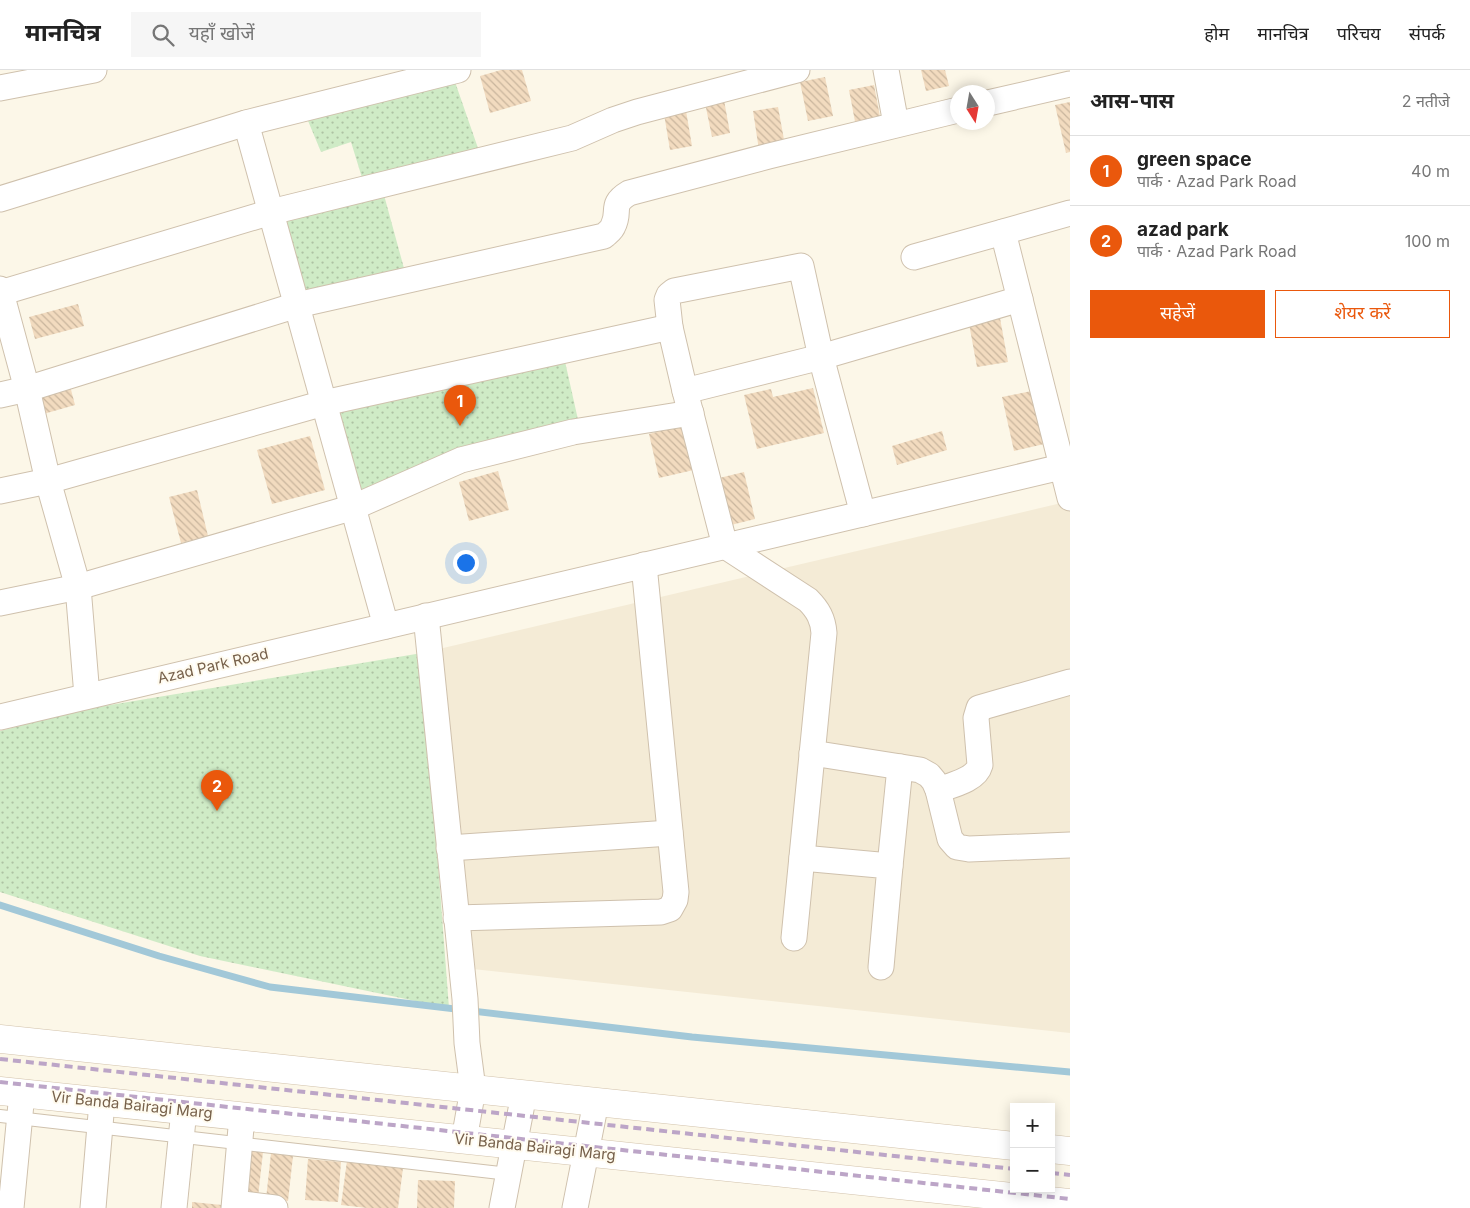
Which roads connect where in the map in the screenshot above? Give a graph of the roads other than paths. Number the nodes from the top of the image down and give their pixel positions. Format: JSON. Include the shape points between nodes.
{"nodes":[{"id":1,"x":94,"y":70,"type":"edge"},
{"id":2,"x":458,"y":70,"type":"edge"},
{"id":3,"x":797,"y":70,"type":"edge"},
{"id":4,"x":886,"y":70,"type":"edge"},
{"id":5,"x":1070,"y":84,"type":"edge"},
{"id":6,"x":0,"y":88,"type":"edge"},
{"id":7,"x":995,"y":101,"type":"edge"},
{"id":8,"x":950,"y":112,"type":"edge"},
{"id":9,"x":246,"y":123,"type":"junction"},
{"id":10,"x":896,"y":124,"type":"junction"},
{"id":11,"x":0,"y":199,"type":"edge"},
{"id":12,"x":271,"y":212,"type":"junction"},
{"id":13,"x":1070,"y":213,"type":"edge"},
{"id":14,"x":1003,"y":232,"type":"junction"},
{"id":15,"x":914,"y":257,"type":"dead end"},
{"id":16,"x":0,"y":291,"type":"edge"},
{"id":17,"x":1020,"y":299,"type":"junction"},
{"id":18,"x":297,"y":305,"type":"junction"},
{"id":19,"x":670,"y":327,"type":"junction"},
{"id":20,"x":821,"y":357,"type":"junction"},
{"id":21,"x":27,"y":389,"type":"junction"},
{"id":22,"x":0,"y":395,"type":"edge"},
{"id":23,"x":688,"y":402,"type":"junction"},
{"id":24,"x":324,"y":404,"type":"junction"},
{"id":25,"x":1066,"y":466,"type":"edge"},
{"id":26,"x":48,"y":481,"type":"junction"},
{"id":27,"x":0,"y":491,"type":"edge"},
{"id":28,"x":1070,"y":498,"type":"edge"},
{"id":29,"x":354,"y":508,"type":"junction"},
{"id":30,"x":863,"y":514,"type":"junction"},
{"id":31,"x":725,"y":546,"type":"junction"},
{"id":32,"x":644,"y":565,"type":"junction"},
{"id":33,"x":78,"y":587,"type":"junction"},
{"id":34,"x":0,"y":603,"type":"edge"},
{"id":35,"x":426,"y":616,"type":"junction"},
{"id":36,"x":386,"y":626,"type":"junction"},
{"id":37,"x":1070,"y":682,"type":"edge"},
{"id":38,"x":87,"y":696,"type":"junction"},
{"id":39,"x":0,"y":717,"type":"edge"},
{"id":40,"x":812,"y":753,"type":"junction"},
{"id":41,"x":900,"y":767,"type":"junction"},
{"id":42,"x":938,"y":790,"type":"junction"},
{"id":43,"x":670,"y":832,"type":"junction"},
{"id":44,"x":1070,"y":845,"type":"edge"},
{"id":45,"x":449,"y":848,"type":"junction"},
{"id":46,"x":802,"y":858,"type":"junction"},
{"id":47,"x":890,"y":866,"type":"junction"},
{"id":48,"x":456,"y":918,"type":"junction"},
{"id":49,"x":794,"y":938,"type":"dead end"},
{"id":50,"x":882,"y":967,"type":"dead end"},
{"id":51,"x":0,"y":1039,"type":"edge"},
{"id":52,"x":473,"y":1089,"type":"junction"},
{"id":53,"x":524,"y":1094,"type":"junction"},
{"id":54,"x":596,"y":1102,"type":"junction"},
{"id":55,"x":10,"y":1104,"type":"edge"},
{"id":56,"x":184,"y":1110,"type":"junction"},
{"id":57,"x":101,"y":1115,"type":"junction"},
{"id":58,"x":242,"y":1116,"type":"junction"},
{"id":59,"x":181,"y":1137,"type":"junction"},
{"id":60,"x":464,"y":1140,"type":"junction"},
{"id":61,"x":240,"y":1144,"type":"junction"},
{"id":62,"x":514,"y":1145,"type":"junction"},
{"id":63,"x":1010,"y":1146,"type":"edge"},
{"id":64,"x":1055,"y":1150,"type":"edge"},
{"id":65,"x":587,"y":1152,"type":"junction"},
{"id":66,"x":1070,"y":1152,"type":"edge"},
{"id":67,"x":508,"y":1174,"type":"junction"},
{"id":68,"x":1070,"y":1203,"type":"edge"},
{"id":69,"x":234,"y":1205,"type":"edge"},
{"id":70,"x":11,"y":1208,"type":"edge"},
{"id":71,"x":93,"y":1208,"type":"edge"},
{"id":72,"x":174,"y":1208,"type":"edge"},
{"id":73,"x":275,"y":1208,"type":"edge"},
{"id":74,"x":502,"y":1208,"type":"edge"},
{"id":75,"x":575,"y":1208,"type":"edge"}],
"edges":[{"from":1,"to":6,"type":"street"},
{"from":2,"to":9,"type":"street"},
{"from":3,"to":12,"type":"street","via":[[637,112],[572,138]]},
{"from":4,"to":10,"type":"street"},
{"from":5,"to":7,"type":"street"},
{"from":8,"to":10,"type":"street"},
{"from":9,"to":11,"type":"street"},
{"from":9,"to":12,"type":"street"},
{"from":10,"to":18,"type":"street","via":[[629,193],[617,204],[614,226],[604,236]]},
{"from":12,"to":16,"type":"street"},
{"from":12,"to":18,"type":"street"},
{"from":13,"to":14,"type":"street"},
{"from":14,"to":15,"type":"street"},
{"from":14,"to":17,"type":"street"},
{"from":16,"to":21,"type":"street"},
{"from":17,"to":20,"type":"street"},
{"from":17,"to":25,"type":"street"},
{"from":18,"to":21,"type":"street"},
{"from":18,"to":24,"type":"street"},
{"from":19,"to":20,"type":"street","via":[[667,300],[674,291],[801,266]]},
{"from":19,"to":23,"type":"street"},
{"from":19,"to":24,"type":"street"},
{"from":20,"to":23,"type":"street"},
{"from":20,"to":30,"type":"street"},
{"from":21,"to":22,"type":"street"},
{"from":21,"to":26,"type":"street"},
{"from":23,"to":29,"type":"street","via":[[461,460]]},
{"from":23,"to":31,"type":"street"},
{"from":24,"to":26,"type":"street"},
{"from":24,"to":29,"type":"street"},
{"from":25,"to":28,"type":"street"},
{"from":25,"to":30,"type":"street","name":"Azad Park Road"},
{"from":26,"to":27,"type":"street"},
{"from":26,"to":33,"type":"street"},
{"from":29,"to":33,"type":"street"},
{"from":29,"to":36,"type":"street"},
{"from":30,"to":31,"type":"street","name":"Azad Park Road"},
{"from":31,"to":32,"type":"street","name":"Azad Park Road"},
{"from":31,"to":40,"type":"street","via":[[808,600],[823,622]]},
{"from":32,"to":35,"type":"street","name":"Azad Park Road"},
{"from":32,"to":43,"type":"street"},
{"from":33,"to":34,"type":"street"},
{"from":33,"to":38,"type":"street"},
{"from":35,"to":36,"type":"street","name":"Azad Park Road"},
{"from":35,"to":45,"type":"street"},
{"from":36,"to":38,"type":"street","name":"Azad Park Road"},
{"from":37,"to":42,"type":"street","via":[[979,708],[976,718],[978,772]]},
{"from":38,"to":39,"type":"street","name":"Azad Park Road"},
{"from":40,"to":41,"type":"street"},
{"from":40,"to":46,"type":"street"},
{"from":41,"to":42,"type":"street","via":[[929,775]]},
{"from":41,"to":47,"type":"street"},
{"from":42,"to":44,"type":"street","via":[[950,838],[957,847]]},
{"from":43,"to":45,"type":"street"},
{"from":43,"to":48,"type":"street","via":[[676,892],[670,909],[661,912]]},
{"from":45,"to":48,"type":"street"},
{"from":46,"to":47,"type":"street"},
{"from":46,"to":49,"type":"street"},
{"from":47,"to":50,"type":"street"},
{"from":48,"to":52,"type":"street"},
{"from":51,"to":52,"type":"main road"},
{"from":52,"to":53,"type":"main road"},
{"from":52,"to":60,"type":"street"},
{"from":53,"to":54,"type":"main road"},
{"from":53,"to":62,"type":"street"},
{"from":54,"to":63,"type":"main road"},
{"from":54,"to":65,"type":"street"},
{"from":55,"to":57,"type":"main road","name":"Vir Banda Bairagi Marg"},
{"from":55,"to":70,"type":"street"},
{"from":56,"to":57,"type":"main road","name":"Vir Banda Bairagi Marg"},
{"from":56,"to":58,"type":"main road","name":"Vir Banda Bairagi Marg"},
{"from":56,"to":59,"type":"street"},
{"from":57,"to":59,"type":"lane"},
{"from":57,"to":71,"type":"street"},
{"from":58,"to":60,"type":"main road","name":"Vir Banda Bairagi Marg"},
{"from":58,"to":61,"type":"street"},
{"from":59,"to":61,"type":"lane"},
{"from":59,"to":72,"type":"street"},
{"from":60,"to":62,"type":"main road","name":"Vir Banda Bairagi Marg"},
{"from":61,"to":67,"type":"lane"},
{"from":61,"to":69,"type":"street"},
{"from":62,"to":65,"type":"main road","name":"Vir Banda Bairagi Marg"},
{"from":62,"to":67,"type":"street"},
{"from":64,"to":66,"type":"main road"},
{"from":65,"to":68,"type":"main road","name":"Vir Banda Bairagi Marg"},
{"from":65,"to":75,"type":"street"},
{"from":67,"to":74,"type":"street"},
{"from":69,"to":73,"type":"street"}]}
